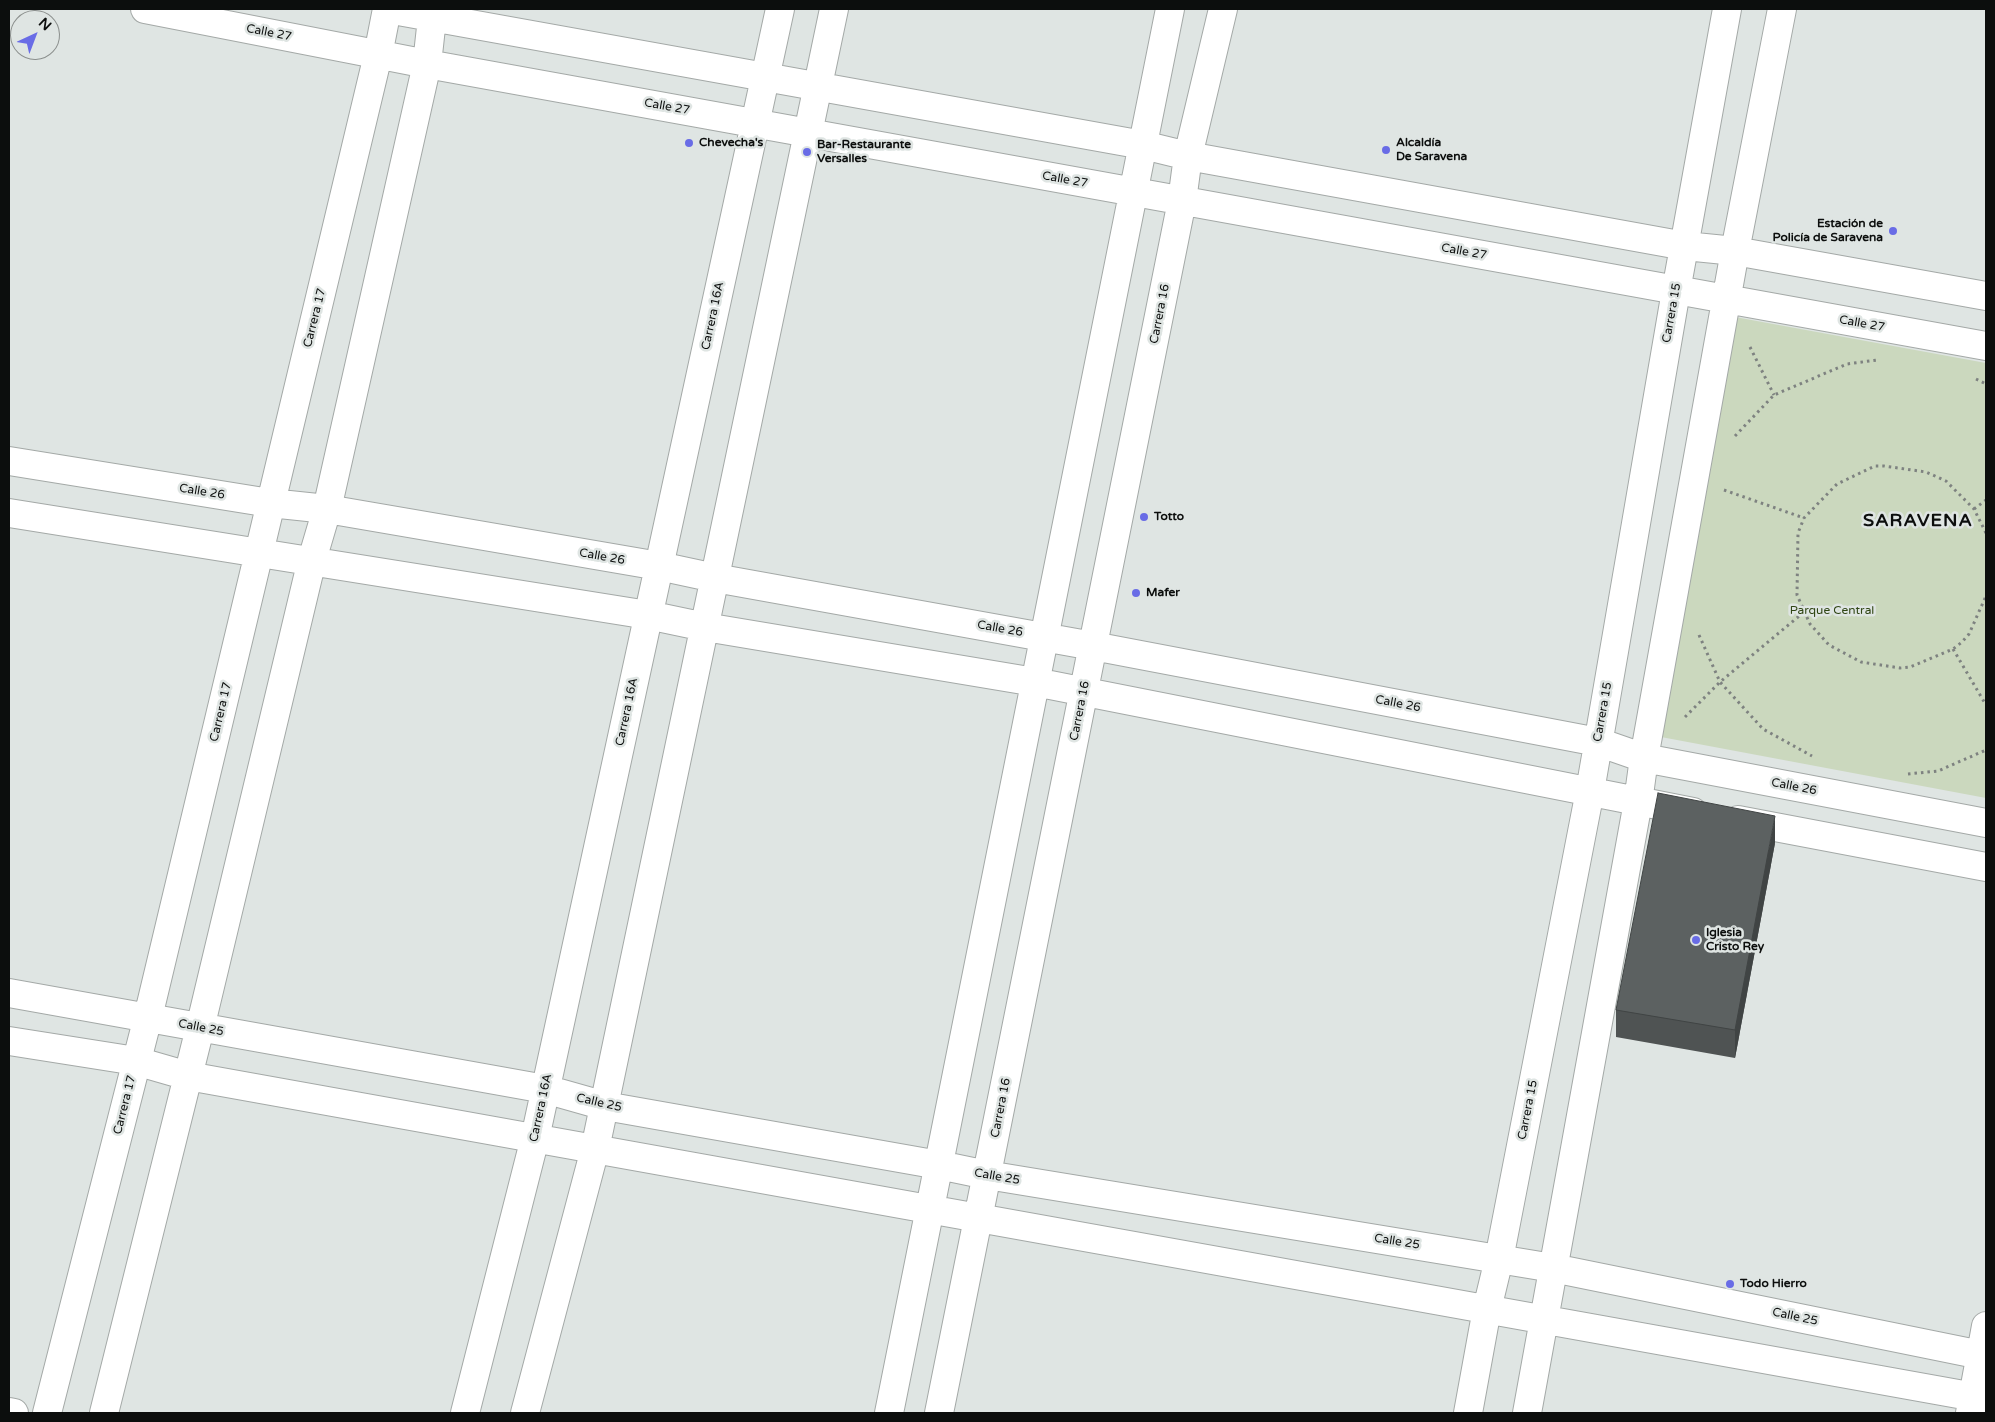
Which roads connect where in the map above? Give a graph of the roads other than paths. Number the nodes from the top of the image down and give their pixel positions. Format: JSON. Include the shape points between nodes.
{"nodes":[{"id":1,"x":145,"y":9,"type":"edge"},
{"id":2,"x":387,"y":9,"type":"edge"},
{"id":3,"x":780,"y":9,"type":"edge"},
{"id":4,"x":834,"y":9,"type":"edge"},
{"id":5,"x":1170,"y":9,"type":"edge"},
{"id":6,"x":1223,"y":9,"type":"edge"},
{"id":7,"x":1728,"y":9,"type":"edge"},
{"id":8,"x":1782,"y":9,"type":"edge"},
{"id":9,"x":432,"y":13,"type":"edge"},
{"id":10,"x":378,"y":55,"type":"junction"},
{"id":11,"x":427,"y":64,"type":"junction"},
{"id":12,"x":765,"y":77,"type":"junction"},
{"id":13,"x":818,"y":87,"type":"junction"},
{"id":14,"x":755,"y":123,"type":"junction"},
{"id":15,"x":809,"y":133,"type":"junction"},
{"id":16,"x":1142,"y":145,"type":"junction"},
{"id":17,"x":1188,"y":156,"type":"junction"},
{"id":18,"x":1133,"y":192,"type":"junction"},
{"id":19,"x":1182,"y":201,"type":"junction"},
{"id":20,"x":1685,"y":246,"type":"junction"},
{"id":21,"x":1735,"y":251,"type":"junction"},
{"id":22,"x":1676,"y":291,"type":"junction"},
{"id":23,"x":1986,"y":296,"type":"edge"},
{"id":24,"x":1726,"y":300,"type":"junction"},
{"id":25,"x":1986,"y":346,"type":"edge"},
{"id":26,"x":9,"y":460,"type":"edge"},
{"id":27,"x":270,"y":503,"type":"junction"},
{"id":28,"x":327,"y":509,"type":"junction"},
{"id":29,"x":9,"y":513,"type":"edge"},
{"id":30,"x":258,"y":553,"type":"junction"},
{"id":31,"x":312,"y":560,"type":"junction"},
{"id":32,"x":659,"y":566,"type":"junction"},
{"id":33,"x":715,"y":578,"type":"junction"},
{"id":34,"x":648,"y":615,"type":"junction"},
{"id":35,"x":705,"y":626,"type":"junction"},
{"id":36,"x":1044,"y":637,"type":"junction"},
{"id":37,"x":1093,"y":646,"type":"junction"},
{"id":38,"x":1035,"y":682,"type":"junction"},
{"id":39,"x":1084,"y":692,"type":"junction"},
{"id":40,"x":1598,"y":742,"type":"junction"},
{"id":41,"x":1644,"y":758,"type":"junction"},
{"id":42,"x":1590,"y":790,"type":"junction"},
{"id":43,"x":1638,"y":802,"type":"junction"},
{"id":44,"x":1986,"y":823,"type":"edge"},
{"id":45,"x":1986,"y":867,"type":"edge"},
{"id":46,"x":9,"y":993,"type":"edge"},
{"id":47,"x":148,"y":1017,"type":"junction"},
{"id":48,"x":200,"y":1028,"type":"junction"},
{"id":49,"x":9,"y":1041,"type":"edge"},
{"id":50,"x":136,"y":1061,"type":"junction"},
{"id":51,"x":188,"y":1076,"type":"junction"},
{"id":52,"x":545,"y":1089,"type":"junction"},
{"id":53,"x":605,"y":1106,"type":"junction"},
{"id":54,"x":535,"y":1138,"type":"junction"},
{"id":55,"x":595,"y":1149,"type":"junction"},
{"id":56,"x":938,"y":1165,"type":"junction"},
{"id":57,"x":987,"y":1176,"type":"junction"},
{"id":58,"x":930,"y":1210,"type":"junction"},
{"id":59,"x":978,"y":1217,"type":"junction"},
{"id":60,"x":1499,"y":1259,"type":"junction"},
{"id":61,"x":1554,"y":1268,"type":"junction"},
{"id":62,"x":1487,"y":1308,"type":"junction"},
{"id":63,"x":1544,"y":1320,"type":"junction"},
{"id":64,"x":1986,"y":1326,"type":"edge"},
{"id":65,"x":1983,"y":1356,"type":"edge"},
{"id":66,"x":1977,"y":1403,"type":"edge"},
{"id":67,"x":9,"y":1412,"type":"edge"},
{"id":68,"x":14,"y":1413,"type":"edge"},
{"id":69,"x":47,"y":1413,"type":"edge"},
{"id":70,"x":104,"y":1413,"type":"edge"},
{"id":71,"x":465,"y":1413,"type":"edge"},
{"id":72,"x":525,"y":1413,"type":"edge"},
{"id":73,"x":889,"y":1413,"type":"edge"},
{"id":74,"x":939,"y":1413,"type":"edge"},
{"id":75,"x":1468,"y":1413,"type":"edge"},
{"id":76,"x":1527,"y":1413,"type":"edge"}],
"edges":[{"from":1,"to":10,"type":"street","name":"Calle 27"},
{"from":2,"to":9,"type":"street"},
{"from":2,"to":10,"type":"street","name":"Carrera 17"},
{"from":3,"to":12,"type":"street","name":"Carrera 16A"},
{"from":4,"to":13,"type":"street"},
{"from":5,"to":16,"type":"street"},
{"from":6,"to":17,"type":"street","name":"Carrera 16"},
{"from":7,"to":20,"type":"street","name":"Carrera 15"},
{"from":8,"to":21,"type":"street"},
{"from":9,"to":11,"type":"street"},
{"from":9,"to":12,"type":"street"},
{"from":10,"to":11,"type":"street","name":"Calle 27"},
{"from":10,"to":27,"type":"street","name":"Carrera 17"},
{"from":11,"to":14,"type":"street","name":"Calle 27"},
{"from":11,"to":28,"type":"street"},
{"from":12,"to":13,"type":"street"},
{"from":12,"to":14,"type":"street","name":"Carrera 16A"},
{"from":13,"to":15,"type":"street"},
{"from":13,"to":16,"type":"street"},
{"from":14,"to":15,"type":"street","name":"Calle 27"},
{"from":14,"to":32,"type":"street","name":"Carrera 16A"},
{"from":15,"to":18,"type":"street","name":"Calle 27"},
{"from":15,"to":33,"type":"street"},
{"from":16,"to":17,"type":"street"},
{"from":16,"to":18,"type":"street"},
{"from":17,"to":19,"type":"street","name":"Carrera 16"},
{"from":17,"to":20,"type":"street"},
{"from":18,"to":19,"type":"street","name":"Calle 27"},
{"from":18,"to":36,"type":"street"},
{"from":19,"to":22,"type":"street","name":"Calle 27"},
{"from":19,"to":37,"type":"street","name":"Carrera 16"},
{"from":20,"to":21,"type":"street"},
{"from":20,"to":22,"type":"street","name":"Carrera 15"},
{"from":21,"to":23,"type":"street"},
{"from":21,"to":24,"type":"street"},
{"from":22,"to":24,"type":"street","name":"Calle 27"},
{"from":22,"to":40,"type":"street","name":"Carrera 15"},
{"from":24,"to":25,"type":"street","name":"Calle 27"},
{"from":24,"to":41,"type":"street"},
{"from":26,"to":27,"type":"street","name":"Calle 26"},
{"from":27,"to":28,"type":"street","name":"Calle 26"},
{"from":27,"to":30,"type":"street","name":"Carrera 17"},
{"from":28,"to":31,"type":"street"},
{"from":28,"to":32,"type":"street","name":"Calle 26"},
{"from":29,"to":30,"type":"street"},
{"from":30,"to":31,"type":"street"},
{"from":30,"to":47,"type":"street","name":"Carrera 17"},
{"from":31,"to":34,"type":"street"},
{"from":31,"to":48,"type":"street"},
{"from":32,"to":33,"type":"street","name":"Calle 26"},
{"from":32,"to":34,"type":"street","name":"Carrera 16A"},
{"from":33,"to":35,"type":"street"},
{"from":33,"to":36,"type":"street","name":"Calle 26"},
{"from":34,"to":35,"type":"street"},
{"from":34,"to":52,"type":"street","name":"Carrera 16A"},
{"from":35,"to":38,"type":"street"},
{"from":35,"to":53,"type":"street"},
{"from":36,"to":37,"type":"street","name":"Calle 26"},
{"from":36,"to":38,"type":"street"},
{"from":37,"to":39,"type":"street","name":"Carrera 16"},
{"from":37,"to":40,"type":"street","name":"Calle 26"},
{"from":38,"to":39,"type":"street"},
{"from":38,"to":56,"type":"street"},
{"from":39,"to":42,"type":"street"},
{"from":39,"to":57,"type":"street","name":"Carrera 16"},
{"from":40,"to":41,"type":"street","name":"Calle 26"},
{"from":40,"to":42,"type":"street","name":"Carrera 15"},
{"from":41,"to":43,"type":"street"},
{"from":41,"to":44,"type":"street","name":"Calle 26"},
{"from":42,"to":43,"type":"street"},
{"from":42,"to":60,"type":"street","name":"Carrera 15"},
{"from":43,"to":45,"type":"street"},
{"from":43,"to":61,"type":"street"},
{"from":46,"to":47,"type":"street","name":"Calle 25"},
{"from":47,"to":48,"type":"street","name":"Calle 25"},
{"from":47,"to":50,"type":"street","name":"Carrera 17"},
{"from":48,"to":51,"type":"street"},
{"from":48,"to":52,"type":"street","name":"Calle 25"},
{"from":49,"to":50,"type":"street"},
{"from":50,"to":51,"type":"street"},
{"from":50,"to":69,"type":"street","name":"Carrera 17"},
{"from":51,"to":54,"type":"street"},
{"from":51,"to":70,"type":"street"},
{"from":52,"to":53,"type":"street","name":"Calle 25"},
{"from":52,"to":54,"type":"street","name":"Carrera 16A"},
{"from":53,"to":55,"type":"street"},
{"from":53,"to":56,"type":"street","name":"Calle 25"},
{"from":54,"to":55,"type":"street"},
{"from":54,"to":71,"type":"street","name":"Carrera 16A"},
{"from":55,"to":58,"type":"street"},
{"from":55,"to":72,"type":"street"},
{"from":56,"to":57,"type":"street","name":"Calle 25"},
{"from":56,"to":58,"type":"street"},
{"from":57,"to":59,"type":"street","name":"Carrera 16"},
{"from":57,"to":60,"type":"street","name":"Calle 25"},
{"from":58,"to":59,"type":"street"},
{"from":58,"to":73,"type":"street"},
{"from":59,"to":62,"type":"street"},
{"from":59,"to":74,"type":"street","name":"Carrera 16"},
{"from":60,"to":61,"type":"street","name":"Calle 25"},
{"from":60,"to":62,"type":"street","name":"Carrera 15"},
{"from":61,"to":63,"type":"street"},
{"from":61,"to":65,"type":"street","name":"Calle 25"},
{"from":62,"to":63,"type":"street"},
{"from":62,"to":75,"type":"street","name":"Carrera 15"},
{"from":63,"to":66,"type":"street"},
{"from":63,"to":76,"type":"street"},
{"from":64,"to":65,"type":"street"},
{"from":65,"to":66,"type":"street"},
{"from":67,"to":68,"type":"street"}]}
